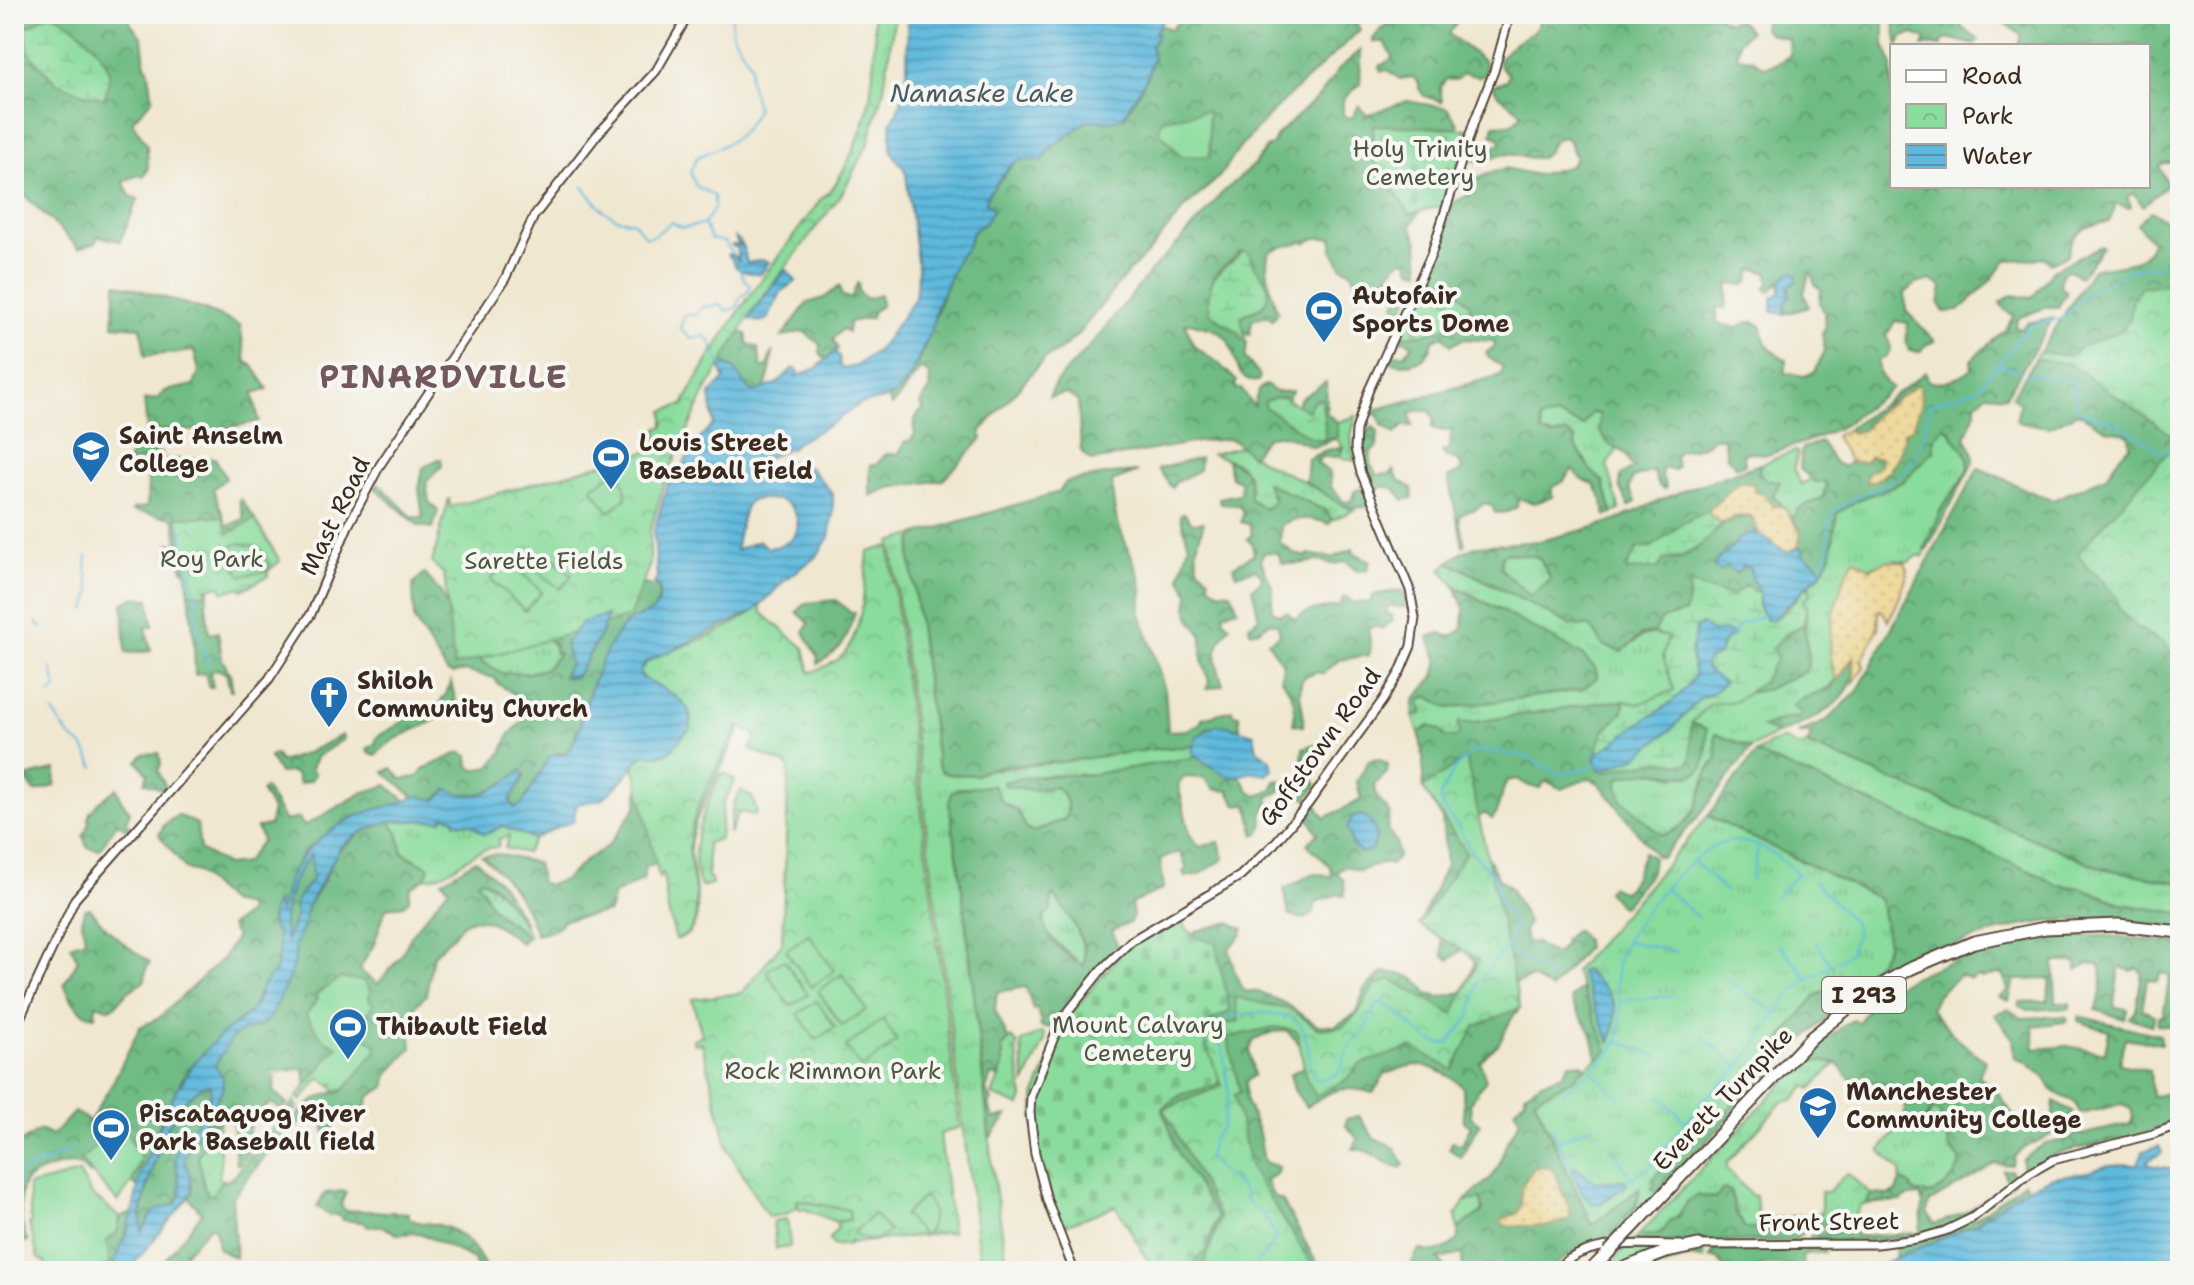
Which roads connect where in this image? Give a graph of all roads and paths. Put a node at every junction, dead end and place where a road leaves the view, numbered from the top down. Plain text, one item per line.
1 (689, 14) edge
2 (1510, 14) edge
3 (2180, 932) edge
4 (2180, 938) edge
5 (14, 1031) edge
6 (2180, 1124) edge
7 (1633, 1230) junction
8 (1699, 1245) junction
9 (1612, 1253) junction
10 (1074, 1271) edge
11 (1554, 1271) edge
12 (1590, 1271) edge
13 (1599, 1271) edge
14 (1617, 1271) edge

1 - 5 main road, Mast Road
2 - 10 main road, Goffstown Road
3 - 7 highway, Everett Turnpike / I 293
4 - 7 highway, Everett Turnpike / I 293
6 - 8 main road, Front Street
7 - 9 highway, Everett Turnpike / I 293, bridge
8 - 11 main road, Front Street
8 - 14 highway
9 - 12 highway, Everett Turnpike / I 293
9 - 13 highway, Everett Turnpike / I 293

